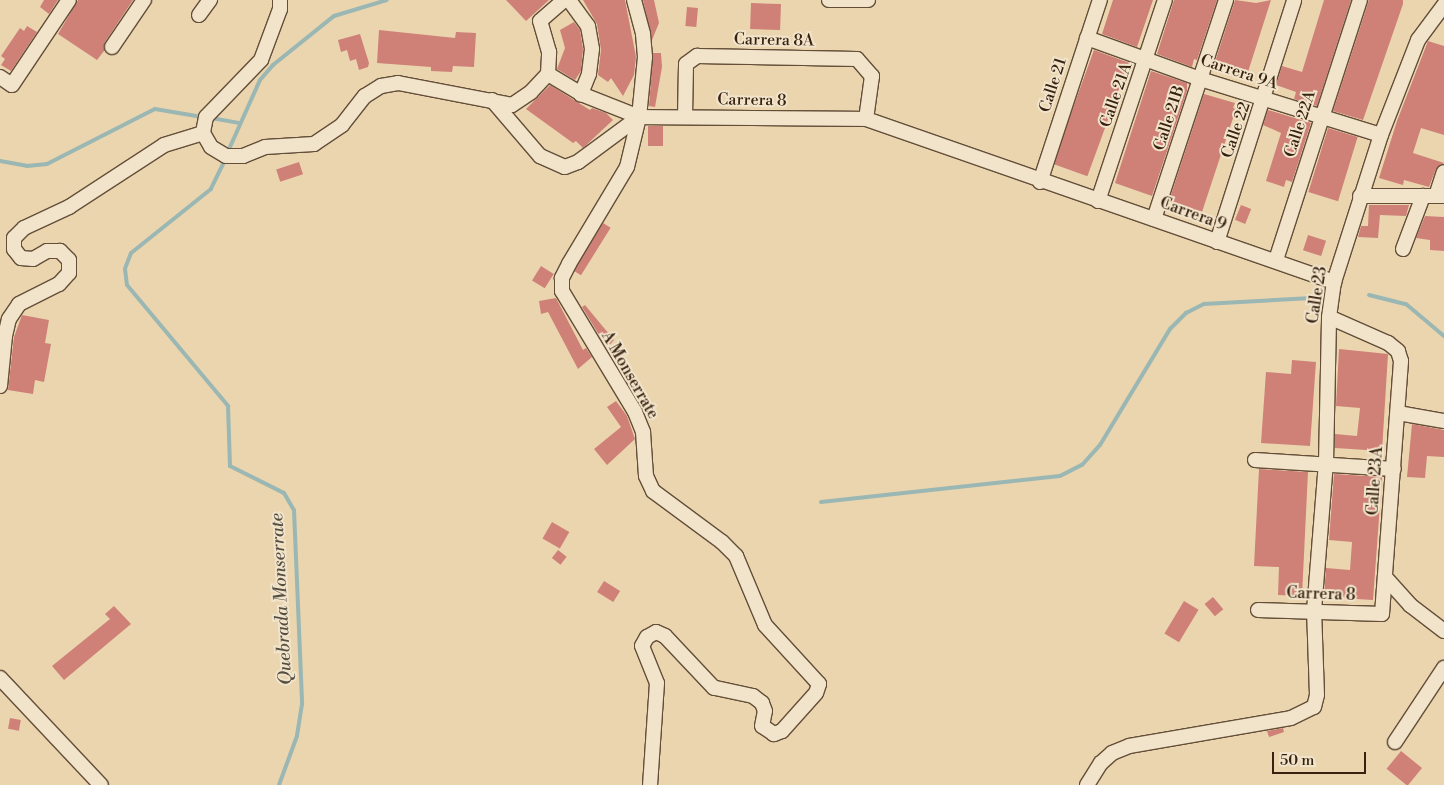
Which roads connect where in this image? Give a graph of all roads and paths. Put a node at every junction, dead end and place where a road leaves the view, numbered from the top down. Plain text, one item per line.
1 (69, 0) edge
2 (210, 0) edge
3 (280, 0) edge
4 (564, 0) edge
5 (569, 0) edge
6 (634, 0) edge
7 (829, 0) edge
8 (868, 0) edge
9 (1100, 0) edge
10 (1165, 0) edge
11 (1226, 0) edge
12 (1294, 0) edge
13 (1360, 0) edge
14 (143, 1) edge
15 (1444, 5) edge
16 (199, 15) dead end
17 (1087, 38) junction
18 (112, 47) dead end
19 (1147, 58) junction
20 (548, 74) junction
21 (0, 77) edge
22 (1200, 79) junction
23 (581, 94) junction
24 (492, 100) junction
25 (1264, 100) junction
26 (1320, 116) junction
27 (639, 117) junction
28 (685, 117) junction
29 (866, 119) junction
30 (203, 134) junction
31 (1381, 135) junction
32 (1444, 172) edge
33 (1040, 182) junction
34 (1360, 196) junction
35 (1434, 196) edge
36 (1098, 201) junction
37 (1154, 219) junction
38 (1216, 242) junction
39 (1402, 249) dead end
40 (1276, 260) junction
41 (1334, 282) junction
42 (1328, 317) junction
43 (0, 386) edge
44 (1398, 413) junction
45 (1444, 421) edge
46 (1255, 460) dead end
47 (1326, 463) junction
48 (1394, 469) junction
49 (1385, 577) junction
50 (1258, 610) dead end
51 (1314, 611) junction
52 (1382, 614) joint
53 (1444, 631) edge
54 (1444, 668) edge
55 (0, 678) edge
56 (1395, 742) dead end
57 (101, 785) edge
58 (650, 785) edge
59 (1086, 785) edge

1 - 21 street
2 - 16 street
3 - 30 street
4 - 20 street
5 - 23 street
6 - 27 street
7 - 8 street
9 - 17 street, Calle 21
10 - 19 street, Calle 21A
11 - 22 street, Calle 21B
12 - 25 street, Calle 22
13 - 26 street, Calle 22A
14 - 18 street
15 - 31 street, Calle 23
17 - 19 street, Carrera 9A
17 - 33 street, Calle 21
19 - 22 street, Carrera 9A
19 - 36 street, Calle 21A
20 - 23 street
20 - 24 street
22 - 25 street, Carrera 9A
22 - 37 street, Calle 21B
23 - 27 street
24 - 27 street
24 - 30 street
25 - 26 street, Carrera 9A
25 - 38 street, Calle 22
26 - 31 street, Carrera 9A
26 - 40 street, Calle 22A
27 - 28 street, Carrera 8
27 - 58 street, A Monserrate
28 - 29 street, Carrera 8
28 - 29 street, Carrera 8A
29 - 33 street, Carrera 8
30 - 43 street
31 - 34 street, Calle 23
32 - 35 street
33 - 36 street, Carrera 9
34 - 35 street
34 - 41 street, Calle 23
35 - 39 street
36 - 37 street, Carrera 9
37 - 38 street, Carrera 9
38 - 40 street, Carrera 9
40 - 41 street, Carrera 9
41 - 42 street, Calle 23
42 - 44 street, Calle 23A
42 - 47 street, Calle 23
44 - 45 street
44 - 48 street, Calle 23A
46 - 47 street
47 - 48 street
47 - 51 street, Calle 23
48 - 49 street, Calle 23A
49 - 52 street, Calle 23A
49 - 53 street
50 - 51 street, Carrera 8
51 - 52 street, Carrera 8
51 - 59 street, Calle 23
54 - 56 street
55 - 57 street

